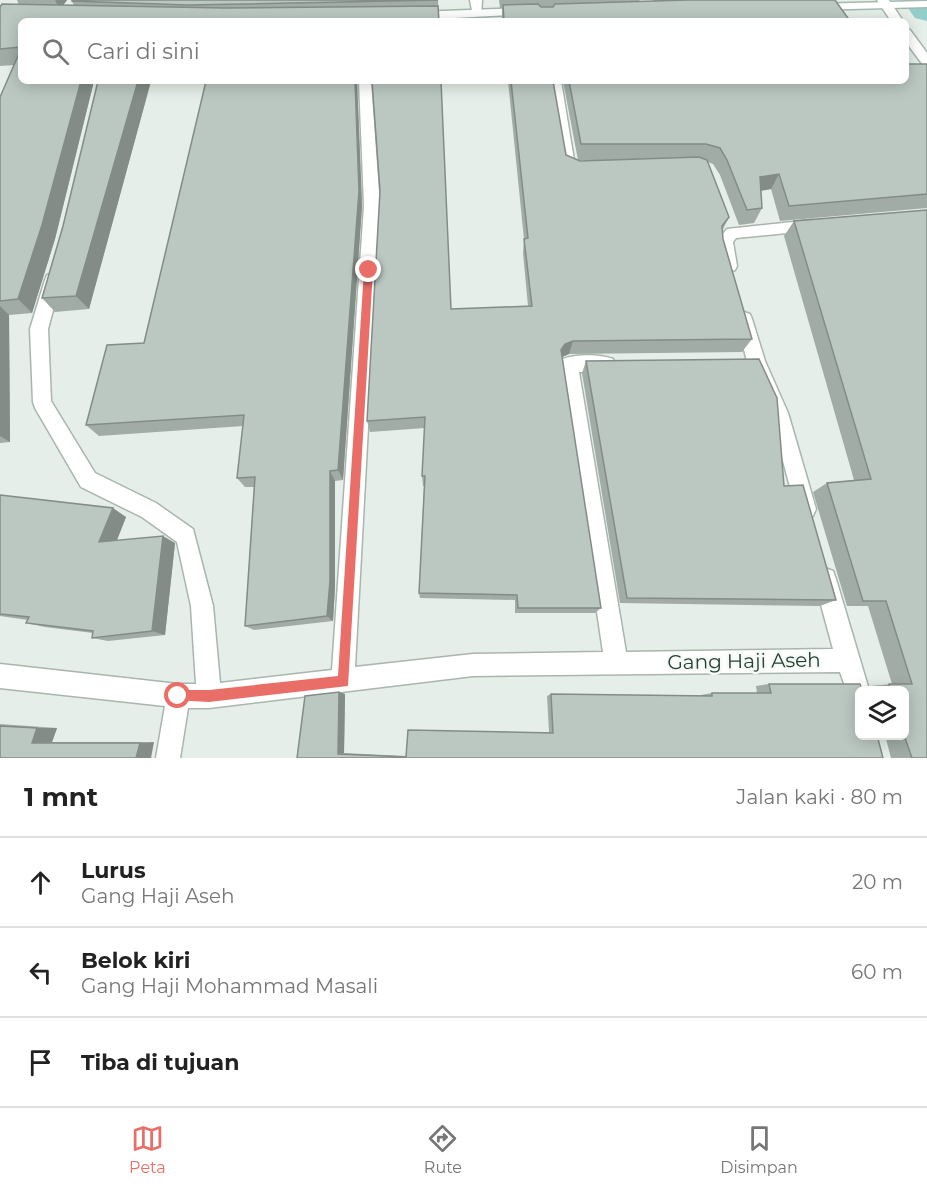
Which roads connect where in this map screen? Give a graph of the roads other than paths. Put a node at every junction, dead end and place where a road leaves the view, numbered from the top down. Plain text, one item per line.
1 (476, 0) edge
2 (888, 3) edge
3 (927, 4) edge
4 (802, 7) edge
5 (543, 12) edge
6 (477, 14) junction
7 (406, 16) edge
8 (896, 18) edge
9 (909, 37) edge
10 (927, 62) edge
11 (365, 84) edge
12 (555, 84) edge
13 (589, 169) edge
14 (835, 224) edge
15 (59, 262) edge
16 (732, 362) edge
17 (756, 362) junction
18 (625, 364) edge
19 (810, 525) edge
20 (820, 559) edge
21 (848, 660) junction
22 (616, 663) junction
23 (0, 676) edge
24 (344, 682) junction
25 (856, 686) edge
26 (178, 696) junction
27 (209, 696) junction
28 (168, 758) edge

1 - 6 street
2 - 3 street
2 - 4 street
2 - 8 street
5 - 6 street
6 - 7 street
9 - 10 street
11 - 24 street
12 - 13 street
14 - 17 street
15 - 27 street
16 - 17 street
17 - 19 street
18 - 22 street
20 - 21 street, Gang Haji Aseh
21 - 22 street, Gang Haji Aseh
21 - 25 street
22 - 24 street, Gang Haji Aseh
23 - 26 street, Gang Haji Aseh
24 - 27 street, Gang Haji Aseh
26 - 27 street, Gang Haji Aseh
26 - 28 street

